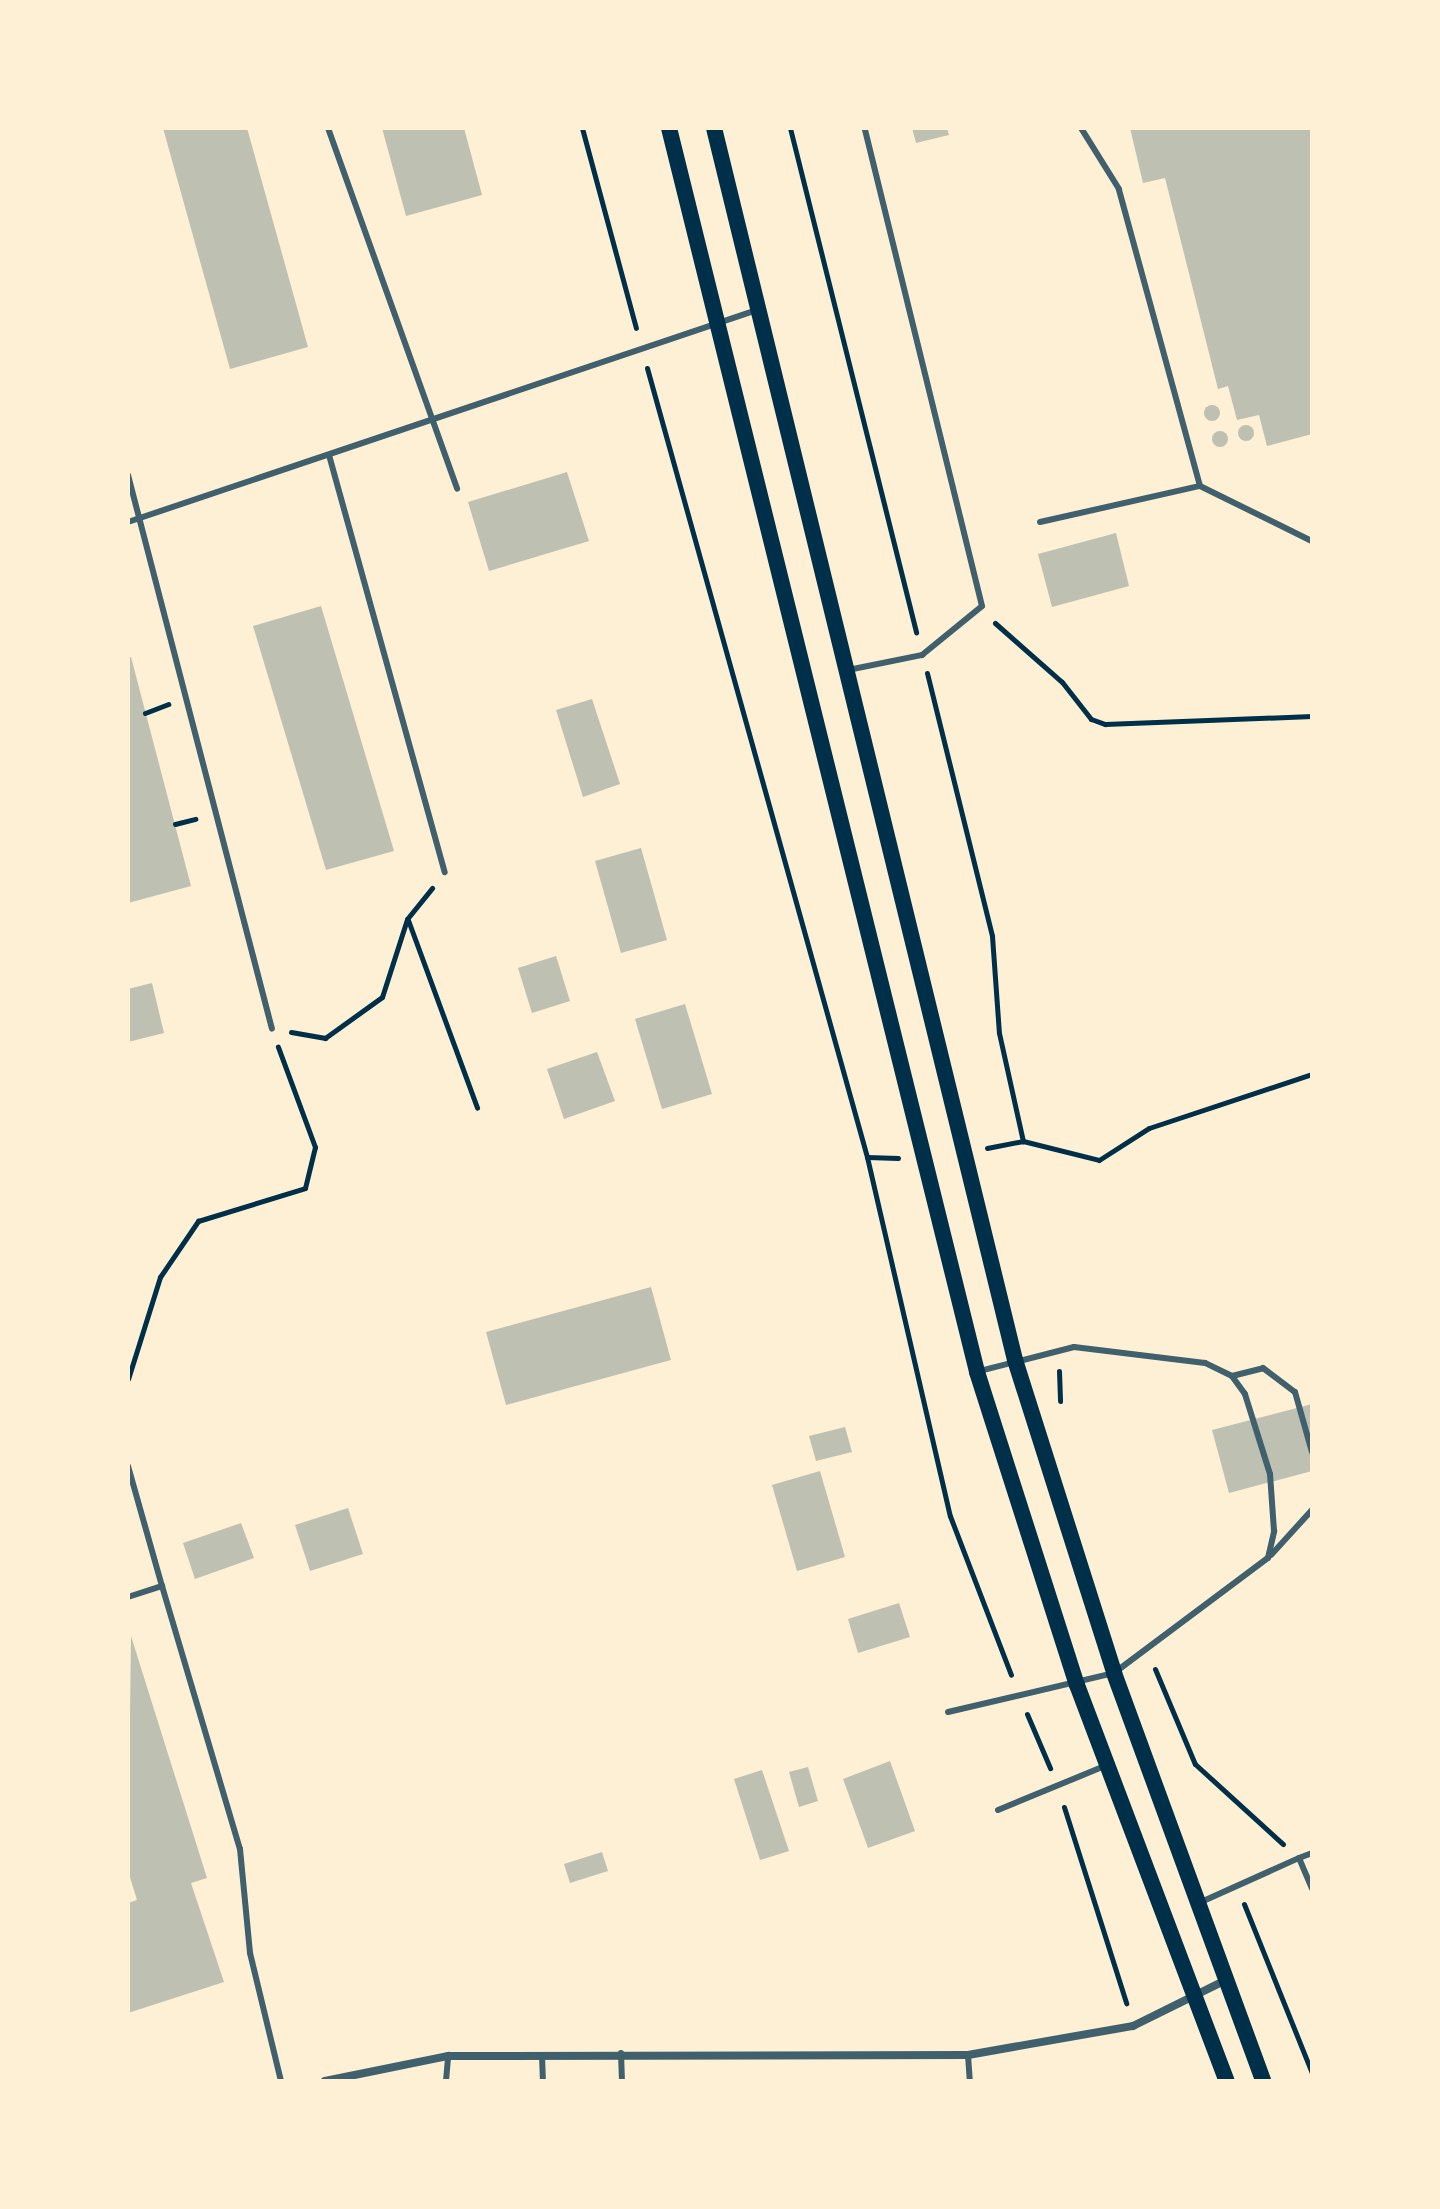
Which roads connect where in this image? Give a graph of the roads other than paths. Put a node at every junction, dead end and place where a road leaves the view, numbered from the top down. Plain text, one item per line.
1 (328, 128) edge
2 (669, 128) edge
3 (714, 128) edge
4 (865, 128) edge
5 (1081, 128) edge
6 (757, 310) junction
7 (717, 324) junction
8 (429, 421) junction
9 (329, 455) junction
10 (128, 475) edge
11 (1200, 486) junction
12 (457, 489) dead end
13 (140, 518) junction
14 (128, 522) edge
15 (1040, 522) dead end
16 (1312, 541) edge
17 (845, 670) junction
18 (445, 872) road end
19 (272, 1029) road end
20 (1015, 1360) junction
21 (977, 1372) junction
22 (1232, 1376) junction
23 (1312, 1452) edge
24 (128, 1466) edge
25 (1312, 1510) edge
26 (1268, 1558) junction
27 (162, 1586) junction
28 (128, 1597) edge
29 (1114, 1673) junction
30 (1077, 1685) junction
31 (948, 1712) dead end
32 (1107, 1765) junction
33 (998, 1810) dead end
34 (1312, 1853) edge
35 (1299, 1858) junction
36 (1312, 1888) edge
37 (1198, 1904) junction
38 (1226, 1980) junction
39 (1193, 1995) junction
40 (621, 2053) junction
41 (542, 2055) junction
42 (968, 2055) junction
43 (448, 2056) junction
44 (281, 2081) edge
45 (325, 2081) edge
46 (446, 2081) edge
47 (543, 2081) edge
48 (622, 2081) edge
49 (970, 2081) edge
50 (1227, 2081) edge
51 (1263, 2081) edge

1 - 8 lane
2 - 7 main road
3 - 6 main road
4 - 17 lane
5 - 11 lane
6 - 7 lane
6 - 17 main road
7 - 8 lane
7 - 21 main road
8 - 9 lane
8 - 12 lane
9 - 13 lane
9 - 18 lane
10 - 13 lane
11 - 15 lane
11 - 16 lane
13 - 14 lane
13 - 19 lane
17 - 20 main road
20 - 21 lane
20 - 22 lane
20 - 29 main road
21 - 30 main road
22 - 23 lane
22 - 26 lane
24 - 27 lane
25 - 26 lane
26 - 29 lane
27 - 28 lane
27 - 44 lane
29 - 30 lane
29 - 37 main road
30 - 31 lane
30 - 32 main road
32 - 33 lane
32 - 39 main road
34 - 35 lane
35 - 36 lane
35 - 37 lane
37 - 38 main road
38 - 39 street
38 - 51 main road
39 - 42 street
39 - 50 main road
40 - 41 street
40 - 42 street
40 - 48 lane
41 - 43 street
41 - 47 lane
42 - 49 lane
43 - 45 street
43 - 46 lane

